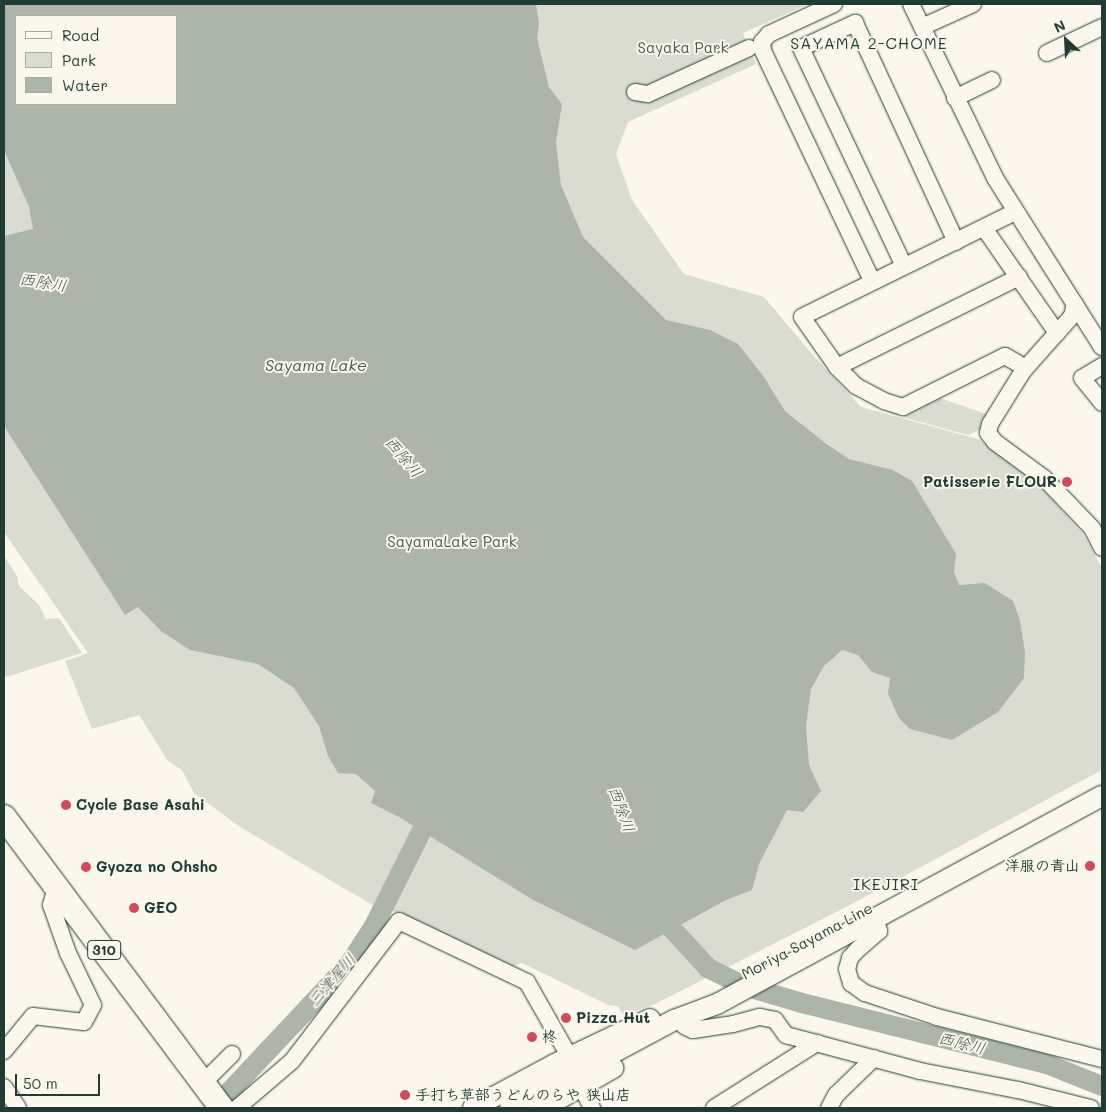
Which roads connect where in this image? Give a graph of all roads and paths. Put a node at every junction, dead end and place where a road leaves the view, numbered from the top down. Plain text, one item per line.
1 (834, 4) edge
2 (911, 4) edge
3 (973, 4) edge
4 (922, 27) junction
5 (1102, 27) edge
6 (749, 48) dead end
7 (1047, 53) dead end
8 (992, 80) dead end
9 (635, 92) dead end
10 (955, 98) junction
11 (1015, 212) junction
12 (984, 228) junction
13 (956, 242) junction
14 (904, 266) junction
15 (1018, 277) junction
16 (872, 281) junction
17 (1075, 304) junction
18 (1057, 333) junction
19 (1102, 346) edge
20 (1102, 366) edge
21 (837, 367) junction
22 (1026, 368) junction
23 (1102, 403) edge
24 (1102, 548) edge
25 (1102, 782) edge
26 (1102, 796) edge
27 (4, 817) edge
28 (56, 887) junction
29 (875, 918) junction
30 (802, 950) junction
31 (710, 1000) junction
32 (679, 1023) junction
33 (817, 1043) junction
34 (4, 1051) edge
35 (232, 1054) dead end
36 (569, 1056) junction
37 (874, 1058) junction
38 (1102, 1059) edge
39 (203, 1083) junction
40 (581, 1086) junction
41 (4, 1087) edge
42 (18, 1108) edge
43 (222, 1108) edge
44 (237, 1108) edge
45 (473, 1108) edge
46 (510, 1108) edge
47 (543, 1108) edge
48 (592, 1108) edge
49 (714, 1108) edge
50 (829, 1108) edge
51 (1091, 1108) edge

1 - 16 street
2 - 4 street
3 - 4 street
4 - 10 street
5 - 7 street
6 - 9 street
8 - 10 street
10 - 11 street
11 - 12 street
11 - 17 street
12 - 13 street
12 - 15 street
13 - 14 street
13 - 14 street
14 - 16 street
15 - 18 street
15 - 21 street
16 - 21 street
17 - 18 street
17 - 19 street
18 - 22 street
20 - 23 street
21 - 22 street
22 - 24 street
25 - 30 main road, Moriya Sayama Line
26 - 29 main road, Moriya Sayama Line
27 - 28 highway, 310
28 - 34 street
28 - 39 highway, 310
29 - 30 main road, Moriya Sayama Line
29 - 38 street
30 - 31 main road, Moriya Sayama Line
31 - 32 main road, Moriya Sayama Line
31 - 36 main road
32 - 33 street
32 - 40 main road
32 - 46 main road, Moriya Sayama Line
33 - 37 street
33 - 49 street
35 - 39 street
36 - 44 street
36 - 45 main road
37 - 50 street
37 - 51 street
39 - 43 highway, 310
40 - 47 main road
40 - 48 street
41 - 42 street

